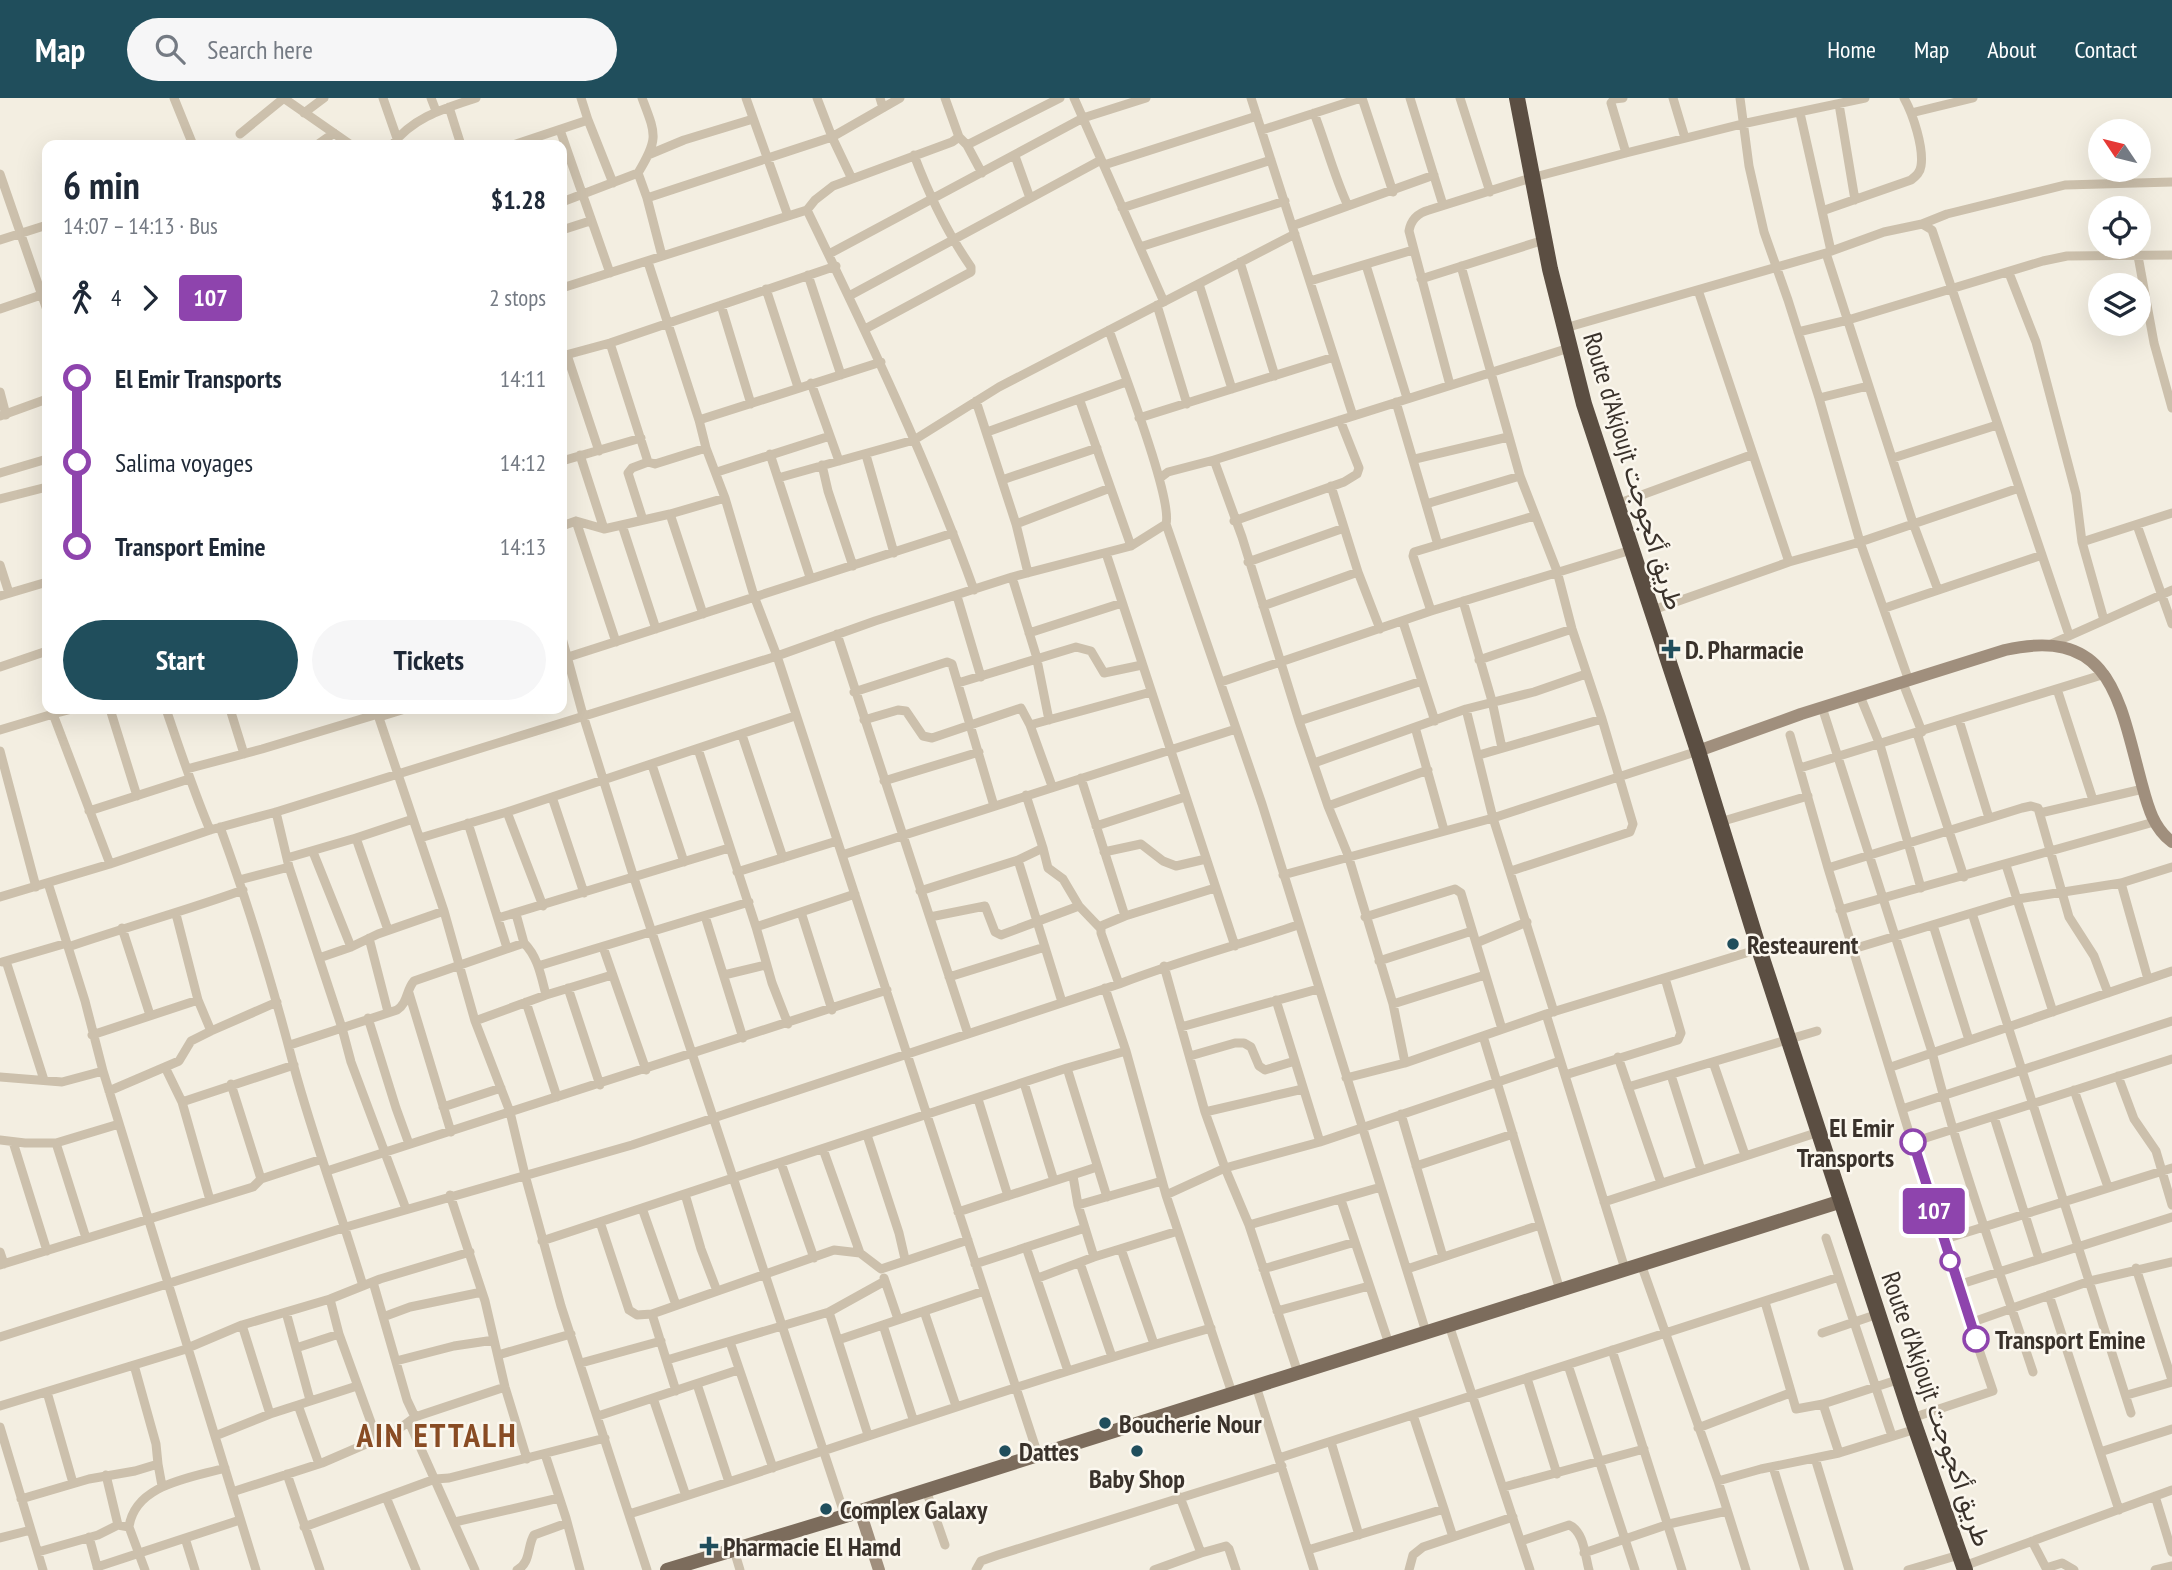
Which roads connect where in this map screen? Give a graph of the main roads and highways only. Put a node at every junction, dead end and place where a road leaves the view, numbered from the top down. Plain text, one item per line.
1 (1517, 98) edge
2 (1842, 1201) junction
3 (1963, 1564) edge
4 (671, 1569) edge

1 - 2 highway, Route d'Akjoujt طريق أكجوجت
2 - 3 highway, Route d'Akjoujt طريق أكجوجت
2 - 4 main road

